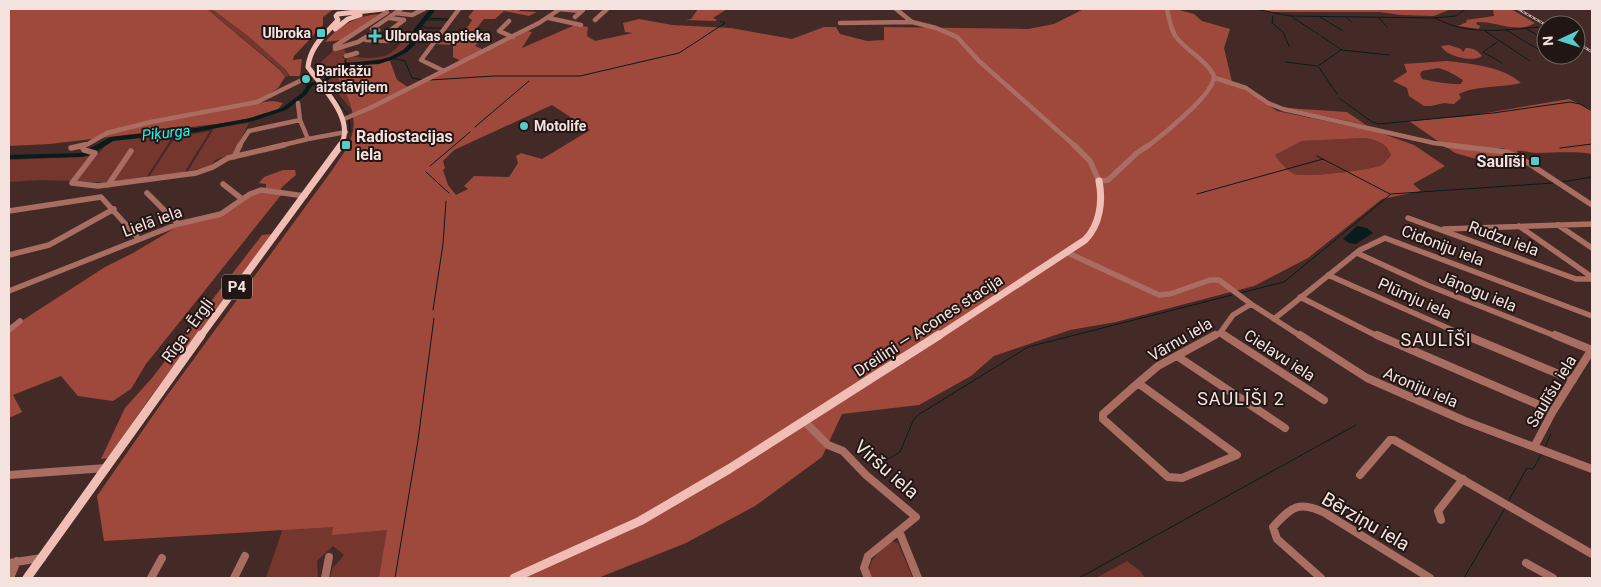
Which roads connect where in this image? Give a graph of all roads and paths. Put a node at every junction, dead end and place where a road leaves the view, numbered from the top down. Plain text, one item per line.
1 (401, 9) edge
2 (424, 9) edge
3 (459, 9) edge
4 (560, 9) edge
5 (607, 9) edge
6 (896, 9) edge
7 (1167, 9) edge
8 (384, 10) edge
9 (583, 10) edge
10 (346, 12) edge
11 (396, 13) junction
12 (575, 17) dead end
13 (389, 18) junction
14 (549, 18) junction
15 (509, 20) dead end
16 (595, 20) dead end
17 (912, 22) junction
18 (840, 24) dead end
19 (581, 25) dead end
20 (363, 28) junction
21 (373, 29) junction
22 (392, 29) dead end
23 (351, 36) junction
24 (514, 37) junction
25 (363, 39) junction
26 (323, 41) junction
27 (389, 41) dead end
28 (315, 46) junction
29 (344, 47) junction
30 (357, 53) dead end
31 (444, 71) junction
32 (313, 73) junction
33 (1215, 78) junction
34 (298, 103) dead end
35 (344, 119) junction
36 (300, 120) junction
37 (346, 132) junction
38 (308, 139) junction
39 (82, 146) junction
40 (71, 148) dead end
41 (131, 151) dead end
42 (234, 157) junction
43 (1099, 181) junction
44 (223, 184) dead end
45 (108, 185) junction
46 (148, 193) dead end
47 (305, 196) junction
48 (242, 199) junction
49 (1592, 205) edge
50 (114, 209) junction
51 (9, 211) edge
52 (1408, 218) dead end
53 (178, 224) junction
54 (1592, 224) edge
55 (1558, 225) junction
56 (1519, 226) junction
57 (1440, 230) junction
58 (139, 239) junction
59 (1592, 248) edge
60 (1068, 253) junction
61 (1357, 253) junction
62 (9, 255) edge
63 (1328, 275) junction
64 (1592, 278) edge
65 (9, 291) edge
66 (1300, 297) junction
67 (1251, 304) junction
68 (1592, 316) edge
69 (1274, 319) junction
70 (20, 321) dead end
71 (9, 330) edge
72 (1220, 333) junction
73 (1592, 350) edge
74 (1177, 356) junction
75 (1573, 380) junction
76 (1138, 384) junction
77 (1324, 400) dead end
78 (1553, 411) junction
79 (805, 422) junction
80 (1285, 428) dead end
81 (1534, 447) junction
82 (106, 468) junction
83 (1592, 469) edge
84 (9, 475) edge
85 (1360, 475) dead end
86 (1463, 479) junction
87 (1441, 520) dead end
88 (899, 531) junction
89 (1592, 554) edge
90 (245, 556) dead end
91 (330, 557) dead end
92 (42, 558) junction
93 (162, 558) dead end
94 (13, 562) edge
95 (1526, 563) dead end
96 (10, 578) edge
97 (27, 578) edge
98 (151, 578) edge
99 (234, 578) edge
100 (325, 578) edge
101 (514, 578) edge
102 (868, 578) edge
103 (918, 578) edge
104 (1321, 578) edge
105 (1430, 578) edge
106 (1553, 578) edge

1 - 11 street
2 - 11 street
3 - 31 street
4 - 9 street
4 - 14 street
5 - 16 street
6 - 17 street
7 - 33 street
8 - 10 main road
8 - 11 street
8 - 20 street
8 - 26 main road
9 - 12 street
10 - 26 main road
10 - 28 main road
10 - 28 main road
11 - 13 street
13 - 21 street
13 - 22 street
14 - 19 street
14 - 24 street
15 - 24 street
17 - 18 street
17 - 43 street
20 - 21 street
20 - 23 street
21 - 25 street
23 - 25 street
23 - 29 street
24 - 31 street
25 - 27 street
25 - 29 street
26 - 32 main road
28 - 32 main road
29 - 30 street
31 - 35 street
32 - 35 main road
32 - 39 street
33 - 43 street
33 - 49 street
34 - 36 street
35 - 37 main road
36 - 38 street
36 - 42 street
37 - 38 street
37 - 47 main road, Rīga - Ērgļi / P4
38 - 42 street
39 - 40 street
39 - 45 street
41 - 45 street
42 - 45 street
43 - 60 main road, Dreiliņi — Acones stacija
44 - 48 street
46 - 53 street
47 - 48 street, Lielā iela
47 - 82 main road, Rīga - Ērgļi / P4
48 - 53 street, Lielā iela
50 - 51 street
50 - 58 street
50 - 62 street
52 - 57 street, Rudzu iela
53 - 58 street, Lielā iela
54 - 55 street
55 - 56 street
55 - 59 street, Rudzu iela
56 - 57 street
56 - 64 street
57 - 64 street, Rudzu iela
58 - 65 street, Lielā iela
60 - 67 street, Aroniju iela
60 - 79 main road, Dreiliņi — Acones stacija
61 - 63 street, Cidoniju iela
61 - 68 street, Cidoniju iela
61 - 73 street, Jāņogu iela
63 - 66 street, Cidoniju iela
63 - 75 street, Plūmju iela
66 - 69 street, Cidoniju iela
66 - 78 street
67 - 69 street, Aroniju iela
67 - 72 street, Vārnu iela
69 - 81 street, Aroniju iela
70 - 71 street
72 - 74 street, Vārnu iela
72 - 77 street, Cielavu iela
73 - 75 street, Saulīšu iela
74 - 76 street, Vārnu iela
74 - 80 street
75 - 78 street, Saulīšu iela
76 - 76 street, Vārnu iela
78 - 81 street, Saulīšu iela
79 - 88 street, Viršu iela
79 - 101 main road, Dreiliņi — Acones stacija
81 - 83 street, Aroniju iela
82 - 84 street
82 - 92 main road, Rīga - Ērgļi / P4
85 - 86 street
86 - 87 street
86 - 89 street
88 - 102 street, Viršu iela
88 - 103 street
90 - 99 street
91 - 100 street
92 - 94 street
92 - 97 main road, Rīga - Ērgļi / P4
93 - 98 street
94 - 96 street
95 - 106 street
104 - 105 street, Bērziņu iela

